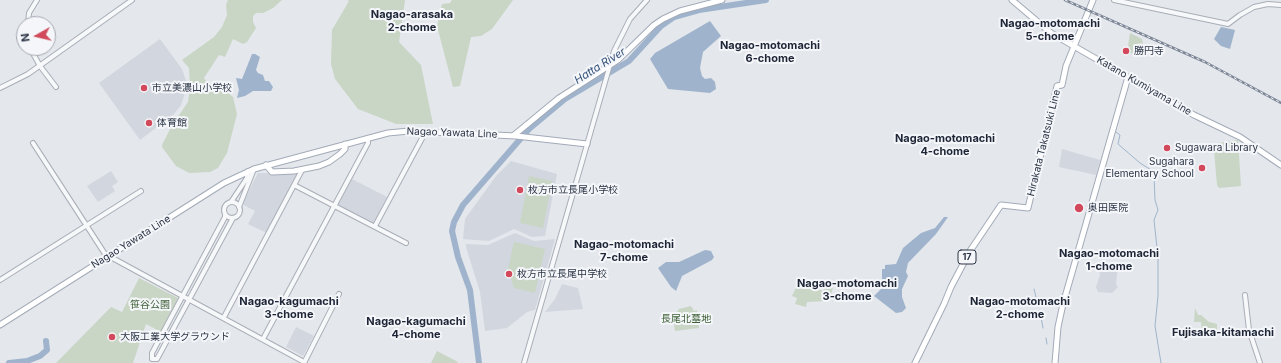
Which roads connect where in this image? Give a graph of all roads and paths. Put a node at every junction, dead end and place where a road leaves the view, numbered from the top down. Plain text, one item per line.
1 (37, 0) edge
2 (132, 0) edge
3 (647, 0) edge
4 (722, 0) edge
5 (1012, 0) edge
6 (1093, 0) edge
7 (1114, 0) edge
8 (1281, 5) edge
9 (29, 16) edge
10 (1074, 47) junction
11 (34, 56) edge
12 (40, 66) junction
13 (608, 69) junction
14 (1128, 77) junction
15 (56, 87) dead end
16 (0, 88) edge
17 (426, 131) junction
18 (514, 136) junction
19 (368, 138) junction
20 (33, 142) dead end
21 (345, 144) junction
22 (587, 144) junction
23 (1281, 165) edge
24 (266, 166) junction
25 (254, 169) junction
26 (302, 170) junction
27 (248, 171) junction
28 (294, 185) junction
29 (142, 191) dead end
30 (231, 202) junction
31 (335, 205) junction
32 (239, 207) junction
33 (225, 214) junction
34 (233, 218) junction
35 (87, 225) junction
36 (375, 226) junction
37 (406, 243) dead end
38 (206, 252) junction
39 (212, 255) junction
40 (108, 256) junction
41 (195, 274) junction
42 (201, 277) junction
43 (0, 280) edge
44 (339, 294) dead end
45 (1244, 295) dead end
46 (183, 296) junction
47 (189, 299) junction
48 (171, 317) junction
49 (224, 317) junction
50 (178, 320) junction
51 (0, 325) edge
52 (160, 338) junction
53 (263, 339) junction
54 (166, 342) junction
55 (304, 362) edge
56 (524, 363) edge
57 (915, 363) edge
58 (1055, 363) edge
59 (1260, 363) edge

1 - 9 street
2 - 12 street
3 - 13 street
4 - 13 main road
5 - 10 main road, Katano Kumiyama Line
6 - 10 main road, Hirakata Takatsuki Line / 17
7 - 8 street
10 - 14 main road, Katano Kumiyama Line
10 - 57 main road, Hirakata Takatsuki Line / 17
11 - 12 street
12 - 15 street
12 - 16 street
13 - 18 main road
13 - 22 street
14 - 23 main road, Katano Kumiyama Line
14 - 58 main road
17 - 18 main road, Nagao Yawata Line
17 - 19 main road, Nagao Yawata Line
17 - 36 street
18 - 22 main road, Nagao Yawata Line
19 - 21 main road, Nagao Yawata Line
19 - 31 street
20 - 35 street
21 - 24 main road, Nagao Yawata Line
21 - 26 main road
22 - 56 street
24 - 25 main road, Nagao Yawata Line
24 - 26 main road
25 - 27 main road, Nagao Yawata Line
25 - 32 street
26 - 28 street
27 - 30 street
27 - 40 main road, Nagao Yawata Line
28 - 31 street
28 - 49 street
29 - 35 street
30 - 32 street
30 - 33 street
31 - 36 street
31 - 53 street
32 - 34 street
33 - 34 street
33 - 38 street
34 - 39 street
35 - 40 street
35 - 43 street
36 - 37 street
38 - 39 street
38 - 41 street
39 - 42 street
40 - 46 street
40 - 51 main road, Nagao Yawata Line
41 - 42 street
41 - 46 street
42 - 47 street
44 - 55 street
45 - 59 street
46 - 47 street
46 - 48 street
47 - 49 street
47 - 50 street
48 - 50 street
48 - 52 street
49 - 53 street
50 - 54 street
52 - 54 street
52 - 54 street
53 - 55 street

